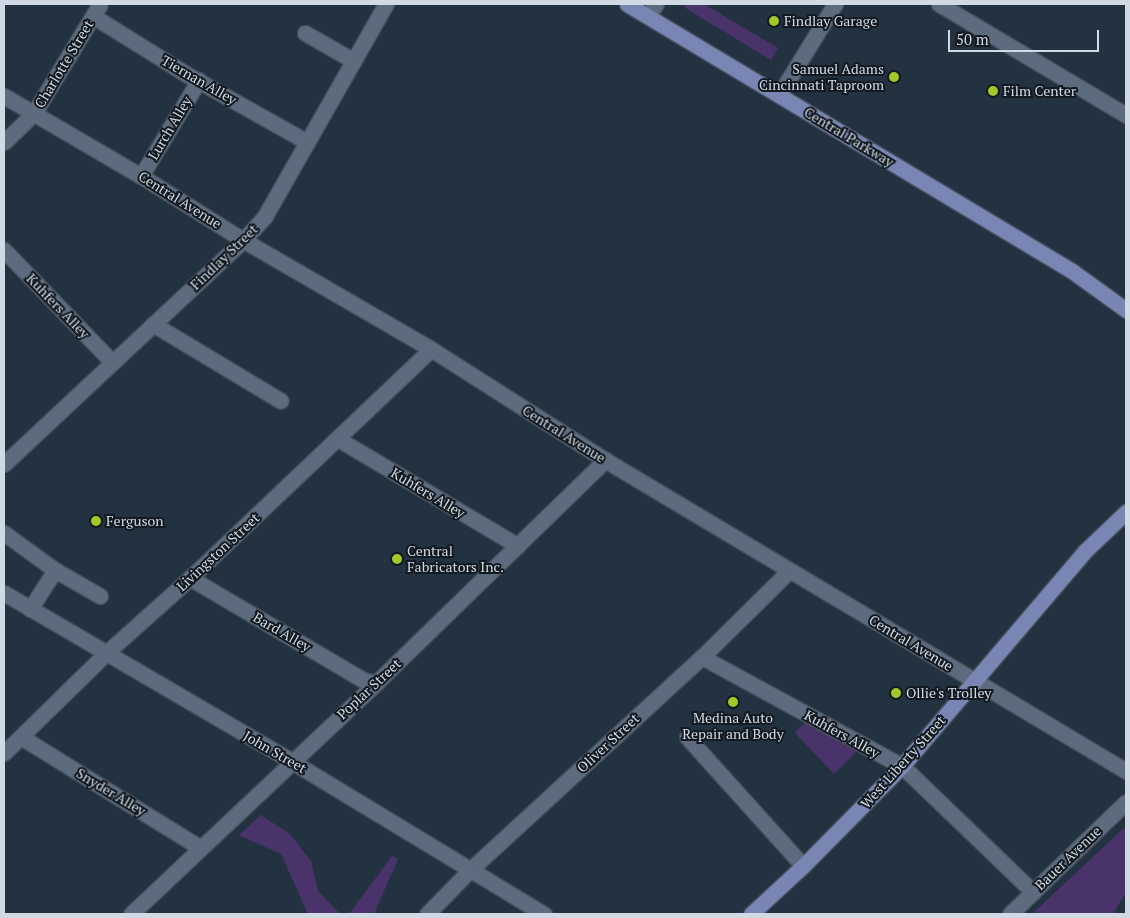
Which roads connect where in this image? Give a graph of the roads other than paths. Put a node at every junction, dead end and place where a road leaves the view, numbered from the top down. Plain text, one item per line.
1 (386, 4) edge
2 (627, 4) edge
3 (835, 4) edge
4 (939, 4) edge
5 (96, 10) edge
6 (652, 10) edge
7 (305, 33) dead end
8 (354, 61) junction
9 (198, 80) junction
10 (779, 95) junction
11 (4, 96) edge
12 (34, 114) junction
13 (1126, 115) edge
14 (4, 142) edge
15 (307, 142) junction
16 (141, 176) junction
17 (243, 240) junction
18 (4, 250) edge
19 (1072, 271) junction
20 (1126, 296) edge
21 (1126, 310) edge
22 (153, 324) junction
23 (431, 349) junction
24 (112, 362) junction
25 (281, 401) dead end
26 (338, 439) junction
27 (605, 460) junction
28 (4, 464) edge
29 (1126, 512) edge
30 (4, 533) edge
31 (518, 546) junction
32 (55, 570) junction
33 (789, 571) junction
34 (190, 578) junction
35 (4, 593) edge
36 (100, 596) dead end
37 (30, 609) junction
38 (105, 654) junction
39 (702, 657) junction
40 (975, 682) junction
41 (376, 683) junction
42 (687, 737) dead end
43 (21, 738) junction
44 (4, 753) edge
45 (291, 762) junction
46 (902, 766) junction
47 (1126, 771) edge
48 (1126, 802) edge
49 (201, 848) junction
50 (803, 866) junction
51 (470, 870) junction
52 (1033, 892) junction
53 (131, 914) edge
54 (426, 914) edge
55 (544, 914) edge
56 (751, 914) edge
57 (1010, 914) edge

1 - 8 street, Findlay Street
2 - 6 main road, Central Parkway
3 - 10 street
4 - 13 street
5 - 9 street, Tiernan Alley
5 - 12 street, Charlotte Street
6 - 10 main road, Central Parkway
7 - 8 street
8 - 15 street, Findlay Street
9 - 15 street, Tiernan Alley
9 - 16 street, Lurch Alley
10 - 19 main road, Central Parkway
11 - 12 street, Central Avenue
12 - 14 street, Charlotte Street
12 - 16 street, Central Avenue
15 - 17 street, Findlay Street
16 - 17 street, Central Avenue
17 - 22 street, Findlay Street
17 - 23 street, Central Avenue
18 - 24 street, Kuhfers Alley
19 - 20 main road, Central Parkway
19 - 21 main road, Central Parkway
22 - 24 street, Findlay Street
22 - 25 street
23 - 26 street, Livingston Street
23 - 27 street, Central Avenue
24 - 28 street, Findlay Street
26 - 31 street, Kuhfers Alley
26 - 34 street, Livingston Street
27 - 31 street, Poplar Street
27 - 33 street, Central Avenue
29 - 40 main road, West Liberty Street
30 - 32 street
31 - 41 street, Poplar Street
32 - 36 street
32 - 37 street
33 - 39 street, Oliver Street
33 - 40 street, Central Avenue
34 - 38 street, Livingston Street
34 - 41 street, Bard Alley
35 - 37 street, John Street
37 - 38 street, John Street
38 - 43 street, Livingston Street
38 - 45 street, John Street
39 - 46 street, Kuhfers Alley
39 - 51 street, Oliver Street
40 - 46 main road, West Liberty Street
40 - 47 street, Central Avenue
41 - 45 street, Poplar Street
42 - 50 street
43 - 44 street, Livingston Street
43 - 49 street, Snyder Alley
45 - 49 street, Poplar Street
45 - 51 street, John Street
46 - 50 main road, West Liberty Street
46 - 52 street, Kuhfers Alley
48 - 52 street, Bauer Avenue
49 - 53 street, Poplar Street
50 - 56 main road, West Liberty Street
51 - 54 street, Oliver Street
51 - 55 street, John Street
52 - 57 street, Bauer Avenue

